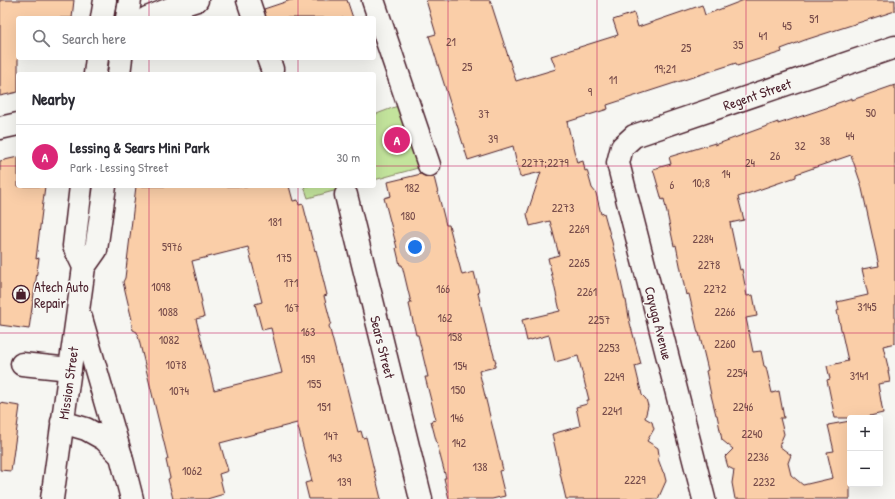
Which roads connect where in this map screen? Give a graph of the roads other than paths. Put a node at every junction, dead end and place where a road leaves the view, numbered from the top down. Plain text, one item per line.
1 (105, 0) edge
2 (130, 0) edge
3 (197, 0) edge
4 (248, 0) edge
5 (373, 0) edge
6 (102, 16) edge
7 (127, 16) edge
8 (152, 16) edge
9 (253, 16) edge
10 (895, 47) edge
11 (97, 60) edge
12 (121, 60) edge
13 (95, 72) edge
14 (119, 72) edge
15 (16, 124) edge
16 (0, 128) edge
17 (622, 147) joint
18 (429, 165) dead end
19 (81, 188) edge
20 (105, 188) edge
21 (346, 195) dead end
22 (84, 267) junction
23 (78, 310) junction
24 (22, 364) dead end
25 (70, 369) junction
26 (62, 422) junction
27 (121, 456) junction
28 (52, 499) edge
29 (132, 499) edge
30 (421, 499) edge
31 (704, 499) edge

1 - 6 street
2 - 7 street
3 - 8 street
4 - 9 street
5 - 18 street
10 - 17 street, Regent Street
11 - 13 street
12 - 14 street
15 - 16 street
17 - 31 street, Cayuga Avenue
19 - 22 street
20 - 22 street, Mission Street
21 - 30 street, Sears Street
22 - 23 street, Mission Street
23 - 25 street, Mission Street
23 - 27 street
24 - 25 street
25 - 26 street, Mission Street
26 - 27 street
26 - 28 street, Mission Street
27 - 29 street

